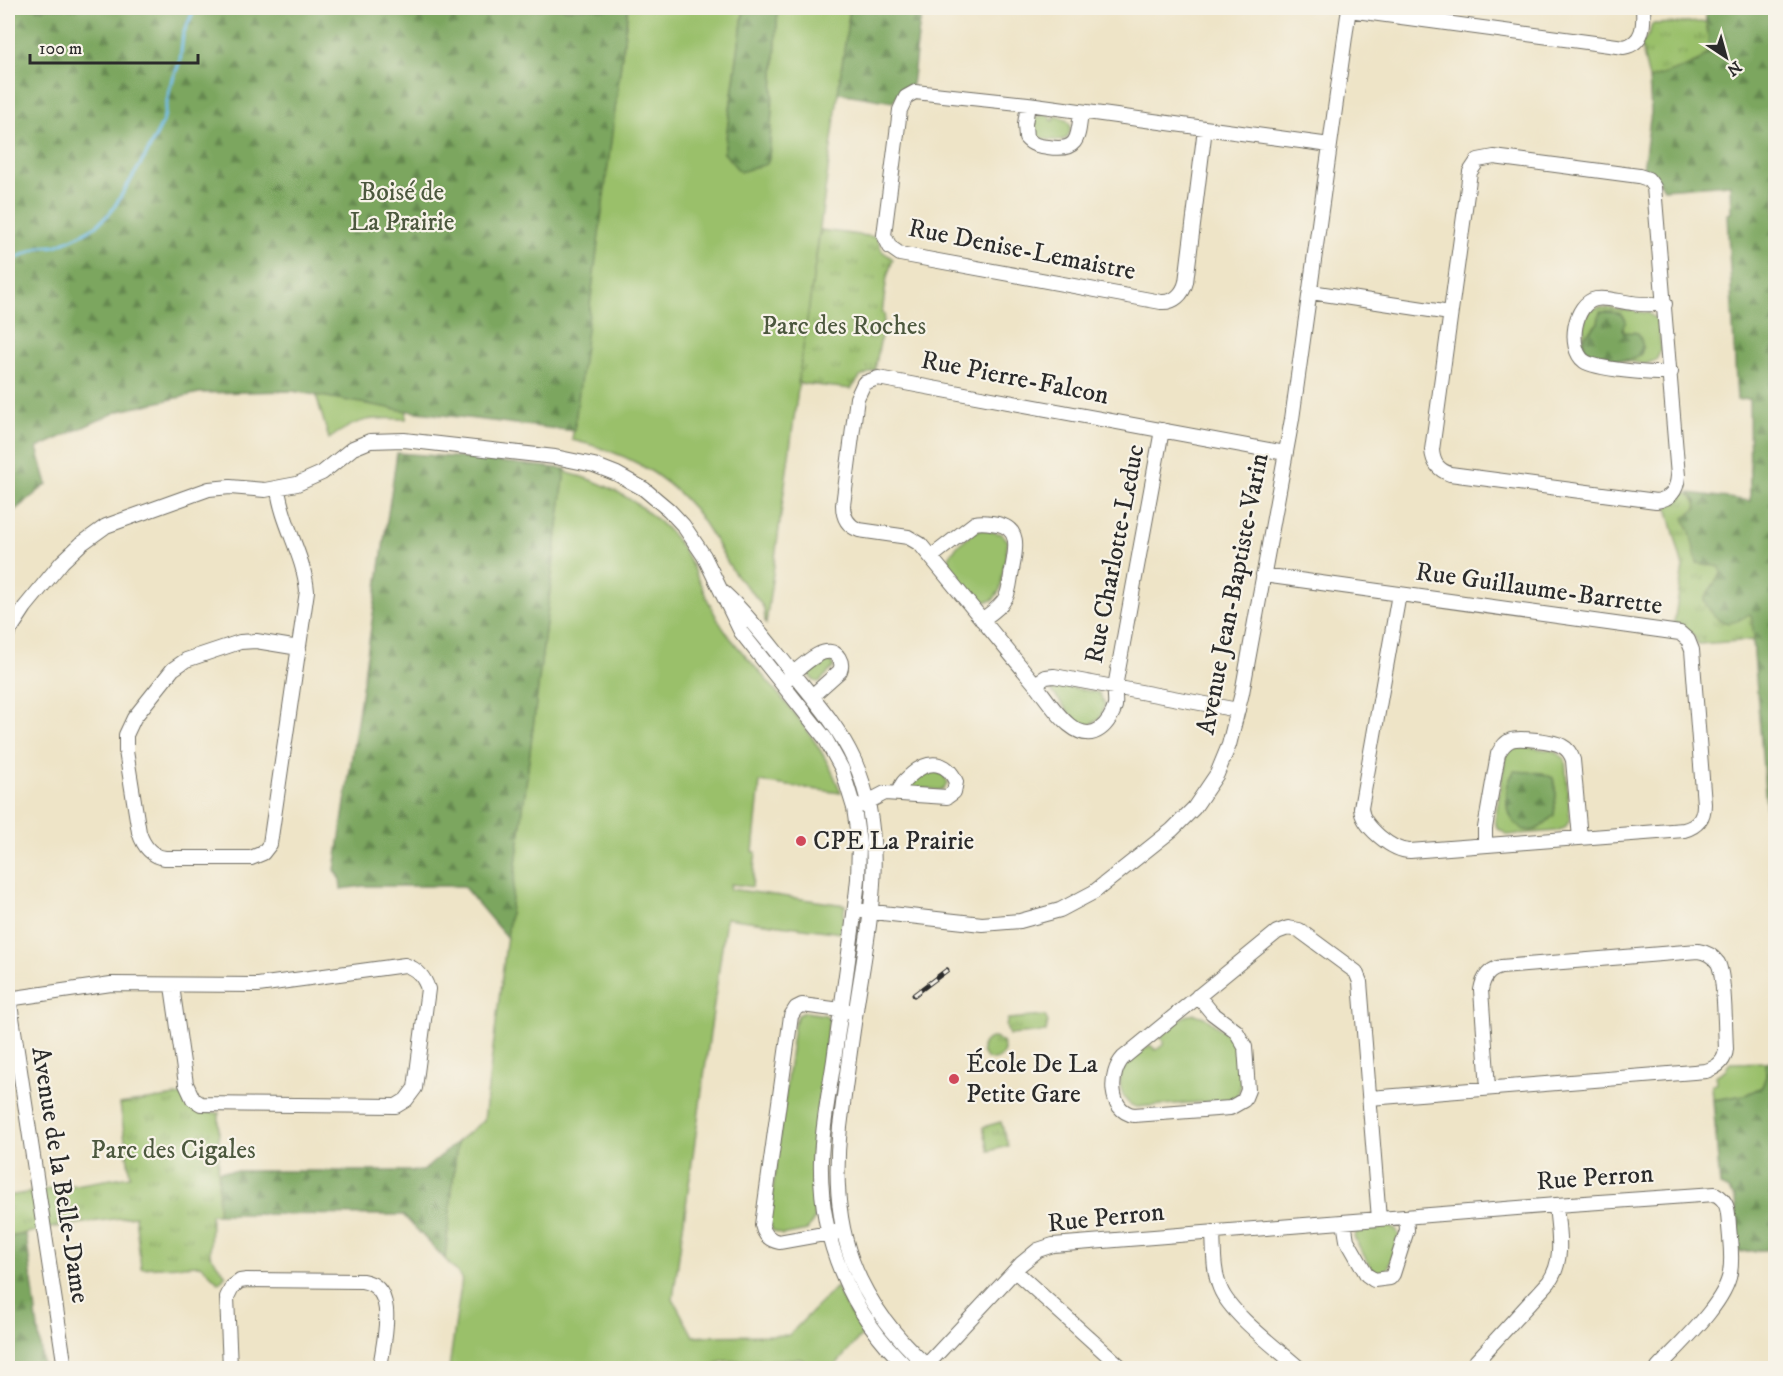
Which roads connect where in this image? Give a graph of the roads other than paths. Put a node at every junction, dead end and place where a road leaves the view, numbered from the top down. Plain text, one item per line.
1 (1643, 8) edge
2 (1349, 9) edge
3 (1028, 104) junction
4 (1081, 112) junction
5 (1205, 128) junction
6 (1330, 145) junction
7 (1311, 292) junction
8 (1665, 304) junction
9 (1450, 313) junction
10 (1671, 372) junction
11 (1162, 430) junction
12 (1285, 453) junction
13 (278, 489) junction
14 (931, 557) junction
15 (1263, 575) junction
16 (722, 591) junction
17 (1399, 594) junction
18 (25, 607) junction
19 (982, 620) junction
20 (8, 621) edge
21 (8, 633) edge
22 (299, 648) junction
23 (793, 674) junction
24 (781, 683) junction
25 (1035, 684) junction
26 (1115, 687) junction
27 (812, 696) junction
28 (1238, 710) junction
29 (899, 794) dead end
30 (861, 806) junction
31 (1580, 838) junction
32 (1485, 845) junction
33 (855, 910) junction
34 (870, 912) junction
35 (172, 986) junction
36 (8, 996) edge
37 (1198, 996) junction
38 (841, 1009) junction
39 (855, 1012) junction
40 (1488, 1088) junction
41 (1370, 1098) junction
42 (1556, 1205) junction
43 (1406, 1217) junction
44 (1379, 1219) junction
45 (1344, 1222) junction
46 (843, 1230) junction
47 (1213, 1232) junction
48 (828, 1233) junction
49 (1014, 1271) junction
50 (1667, 1365) edge
51 (65, 1368) edge
52 (230, 1368) edge
53 (380, 1368) edge
54 (908, 1368) edge
55 (926, 1368) edge
56 (1122, 1368) edge
57 (1299, 1368) edge
58 (1470, 1368) edge

1 - 2 street
2 - 6 street, Avenue Jean-Baptiste-Varin
3 - 4 street, Rue Denise-Lemaistre
3 - 4 street
3 - 5 street, Rue Denise-Lemaistre
4 - 5 street, Rue Denise-Lemaistre
5 - 6 street, Rue Denise-Lemaistre
6 - 7 street, Avenue Jean-Baptiste-Varin
7 - 9 street
7 - 12 street, Avenue Jean-Baptiste-Varin
8 - 9 street
8 - 10 street
8 - 10 street
9 - 10 street
11 - 12 street, Rue Pierre-Falcon
11 - 14 street, Rue Pierre-Falcon
11 - 26 street, Rue Charlotte-Leduc
12 - 15 street, Avenue Jean-Baptiste-Varin
13 - 16 street
13 - 18 street
13 - 22 street
14 - 19 street, Rue Pierre-Falcon
14 - 19 street
15 - 17 street, Rue Guillaume-Barrette
15 - 28 street, Avenue Jean-Baptiste-Varin
16 - 23 street
16 - 24 street
17 - 31 street, Rue Guillaume-Barrette
17 - 32 street, Rue Guillaume-Barrette
18 - 20 street
18 - 21 street
19 - 25 street, Rue Pierre-Falcon
22 - 22 street
23 - 24 street
23 - 27 street
23 - 27 street
24 - 30 street
25 - 26 street
25 - 26 street, Rue Pierre-Falcon
26 - 28 street
27 - 30 street
28 - 34 street, Avenue Jean-Baptiste-Varin
29 - 30 street
30 - 33 street
30 - 34 street
31 - 32 street, Rue Guillaume-Barrette
31 - 32 street
33 - 34 street, Avenue Jean-Baptiste-Varin
33 - 38 street
34 - 39 street
35 - 35 street
35 - 36 street
36 - 51 street, Avenue de la Belle-Dame
37 - 37 street
37 - 41 street
38 - 39 street
38 - 48 street
38 - 48 street
39 - 46 street
40 - 40 street
40 - 41 street
41 - 44 street
42 - 43 street, Rue Perron
42 - 50 street, Rue Perron
42 - 58 street
43 - 44 street, Rue Perron
43 - 45 street
44 - 45 street, Rue Perron
45 - 47 street, Rue Perron
46 - 48 street
46 - 55 street
47 - 49 street, Rue Perron
47 - 57 street
48 - 54 street
49 - 55 street, Rue Perron
49 - 56 street
52 - 53 street

